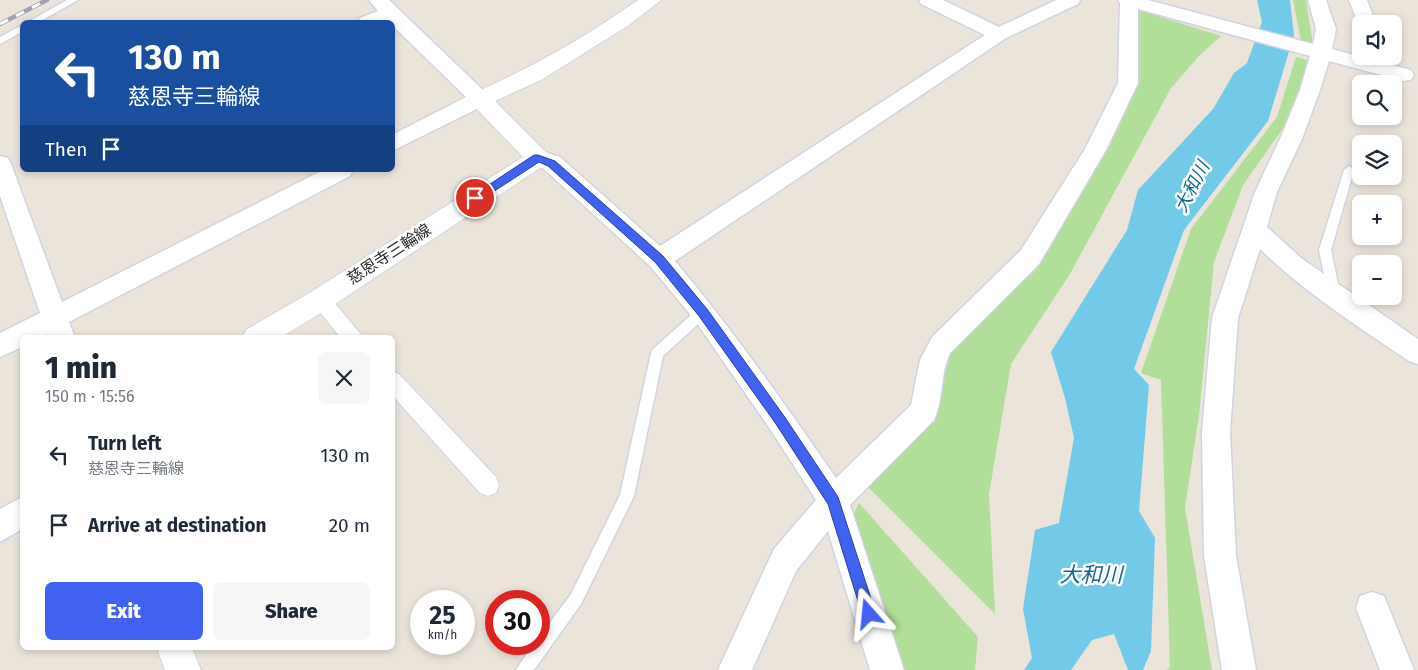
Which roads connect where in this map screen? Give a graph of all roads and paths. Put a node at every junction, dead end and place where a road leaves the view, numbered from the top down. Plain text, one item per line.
1 (74, 0) edge
2 (651, 0) edge
3 (928, 0) edge
4 (1071, 0) edge
5 (1318, 0) edge
6 (1358, 0) edge
7 (1132, 1) edge
8 (384, 7) edge
9 (1364, 15) edge
10 (37, 20) edge
11 (369, 20) edge
12 (20, 29) edge
13 (1000, 34) junction
14 (0, 40) edge
15 (1309, 51) junction
16 (1398, 65) edge
17 (1411, 80) edge
18 (480, 99) junction
19 (395, 142) edge
20 (538, 158) junction
21 (6, 168) edge
22 (1349, 170) dead end
23 (338, 172) edge
24 (1254, 229) junction
25 (659, 259) junction
26 (1334, 296) junction
27 (320, 300) junction
28 (703, 312) junction
29 (58, 328) edge
30 (35, 335) edge
31 (261, 335) edge
32 (351, 335) edge
33 (20, 340) edge
34 (0, 346) edge
35 (1418, 353) edge
36 (395, 383) edge
37 (488, 485) dead end
38 (834, 502) junction
39 (20, 513) edge
40 (0, 527) edge
41 (1372, 608) dead end
42 (175, 650) edge
43 (183, 670) edge
44 (524, 670) edge
45 (735, 670) edge
46 (887, 670) edge
47 (1239, 670) edge
48 (1397, 670) edge

1 - 10 lane
2 - 18 main road
3 - 13 street
4 - 13 street
5 - 15 street
6 - 9 street
7 - 15 street
7 - 38 street
8 - 11 street
8 - 18 street
12 - 14 lane
13 - 25 street
15 - 17 street
15 - 24 street
16 - 17 street
18 - 19 street
18 - 20 main road
20 - 25 street
20 - 27 main road, 慈恩寺三輪線
21 - 29 street
22 - 26 lane
23 - 29 street
24 - 26 street
24 - 47 street
25 - 28 street
26 - 35 street
27 - 31 main road, 慈恩寺三輪線
27 - 32 street
28 - 38 street
28 - 44 lane
29 - 30 street
33 - 34 street
36 - 37 street
38 - 45 street
38 - 46 street
39 - 40 street
41 - 48 street
42 - 43 main road

